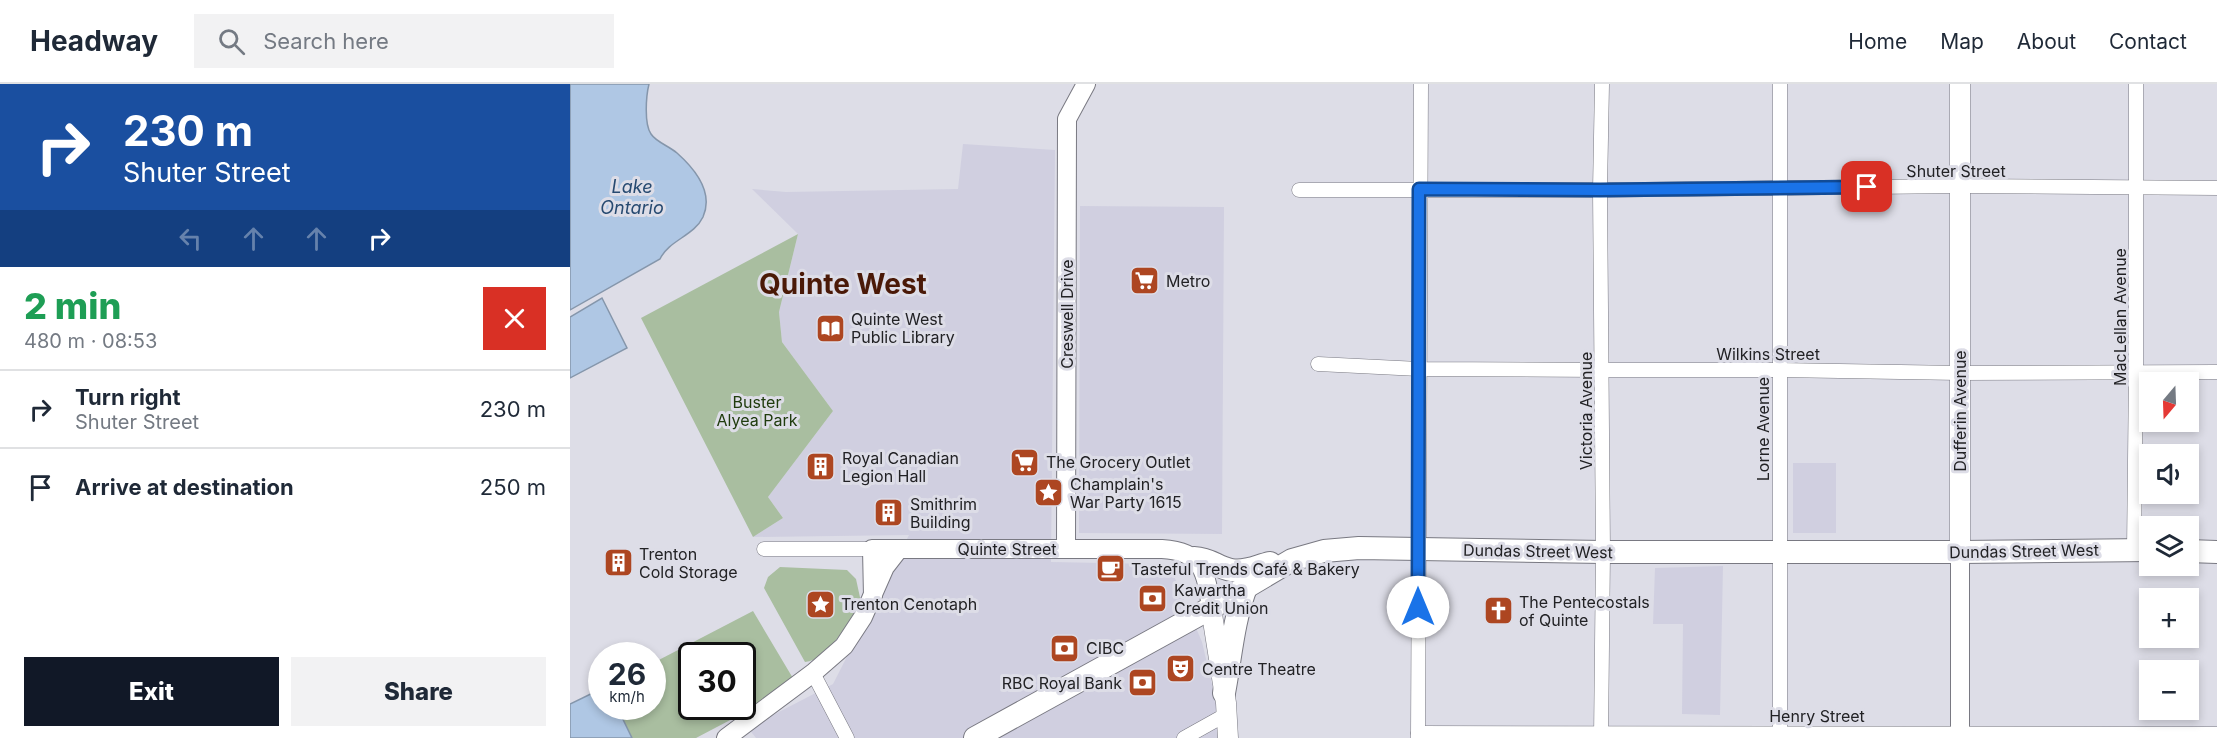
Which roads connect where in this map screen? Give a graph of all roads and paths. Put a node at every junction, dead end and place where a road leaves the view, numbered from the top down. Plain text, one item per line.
1 (1086, 84) edge
2 (1420, 84) edge
3 (1602, 84) edge
4 (1780, 84) edge
5 (1960, 84) edge
6 (2136, 84) edge
7 (1960, 186) junction
8 (1780, 187) junction
9 (2136, 188) junction
10 (2217, 188) edge
11 (1419, 189) junction
12 (1299, 190) dead end
13 (1600, 190) junction
14 (1318, 364) dead end
15 (1419, 369) junction
16 (1603, 370) junction
17 (1779, 370) junction
18 (2136, 372) junction
19 (2217, 372) edge
20 (1960, 373) junction
21 (2141, 516) edge
22 (764, 549) dead end
23 (872, 549) junction
24 (899, 549) junction
25 (1066, 549) junction
26 (1419, 549) junction
27 (2139, 550) edge
28 (2199, 551) edge
29 (1603, 552) junction
30 (1781, 552) junction
31 (1960, 552) junction
32 (2217, 552) edge
33 (1194, 558) junction
34 (1292, 560) junction
35 (1247, 585) junction
36 (873, 596) junction
37 (1211, 608) junction
38 (813, 673) junction
39 (1226, 704) junction
40 (2217, 734) edge
41 (1418, 735) edge
42 (1780, 735) edge
43 (1960, 735) edge
44 (1601, 736) edge
45 (726, 738) edge
46 (848, 738) edge
47 (975, 738) edge
48 (1184, 738) edge
49 (1228, 738) edge

1 - 25 street, Creswell Drive
2 - 11 street
3 - 13 street, Victoria Avenue
4 - 8 street, Lorne Avenue
5 - 7 main road, Dufferin Avenue
6 - 9 street, MacLellan Avenue
7 - 8 street, Shuter Street
7 - 9 street, Shuter Street
7 - 20 main road, Dufferin Avenue
8 - 13 street, Shuter Street
8 - 17 street, Lorne Avenue
9 - 10 street, Shuter Street
9 - 18 street, MacLellan Avenue
11 - 12 street, Shuter Street
11 - 13 street, Shuter Street
11 - 15 street
13 - 16 street, Victoria Avenue
14 - 15 street, Wilkins Street
15 - 16 street, Wilkins Street
15 - 26 street
16 - 17 street, Wilkins Street
16 - 29 street, Victoria Avenue
17 - 20 street, Wilkins Street
17 - 30 street, Lorne Avenue
18 - 19 street, Wilkins Street
18 - 20 street, Wilkins Street
18 - 21 street, MacLellan Avenue
20 - 31 main road, Dufferin Avenue
22 - 23 street, Quinte Street
23 - 24 street, Quinte Street
23 - 36 street
24 - 25 street, Quinte Street
24 - 36 street
25 - 33 street, Quinte Street
26 - 29 main road, Dundas Street West
26 - 34 main road, Dundas Street West
26 - 41 street
27 - 31 main road, Dundas Street West
28 - 32 main road
29 - 30 main road, Dundas Street West
29 - 44 street, Victoria Avenue
30 - 31 main road, Dundas Street West
30 - 42 street, Lorne Avenue
31 - 43 street, Dufferin Avenue
33 - 34 main road
33 - 37 street
34 - 35 main road, Dundas Street West
35 - 37 main road, Dundas Street West
35 - 39 main road
36 - 38 street
37 - 39 main road
37 - 47 main road, Dundas Street West
38 - 45 street
38 - 46 street
39 - 48 street
39 - 49 main road
40 - 43 street, Henry Street
41 - 44 street, Henry Street
42 - 43 street, Henry Street
42 - 44 street, Henry Street

